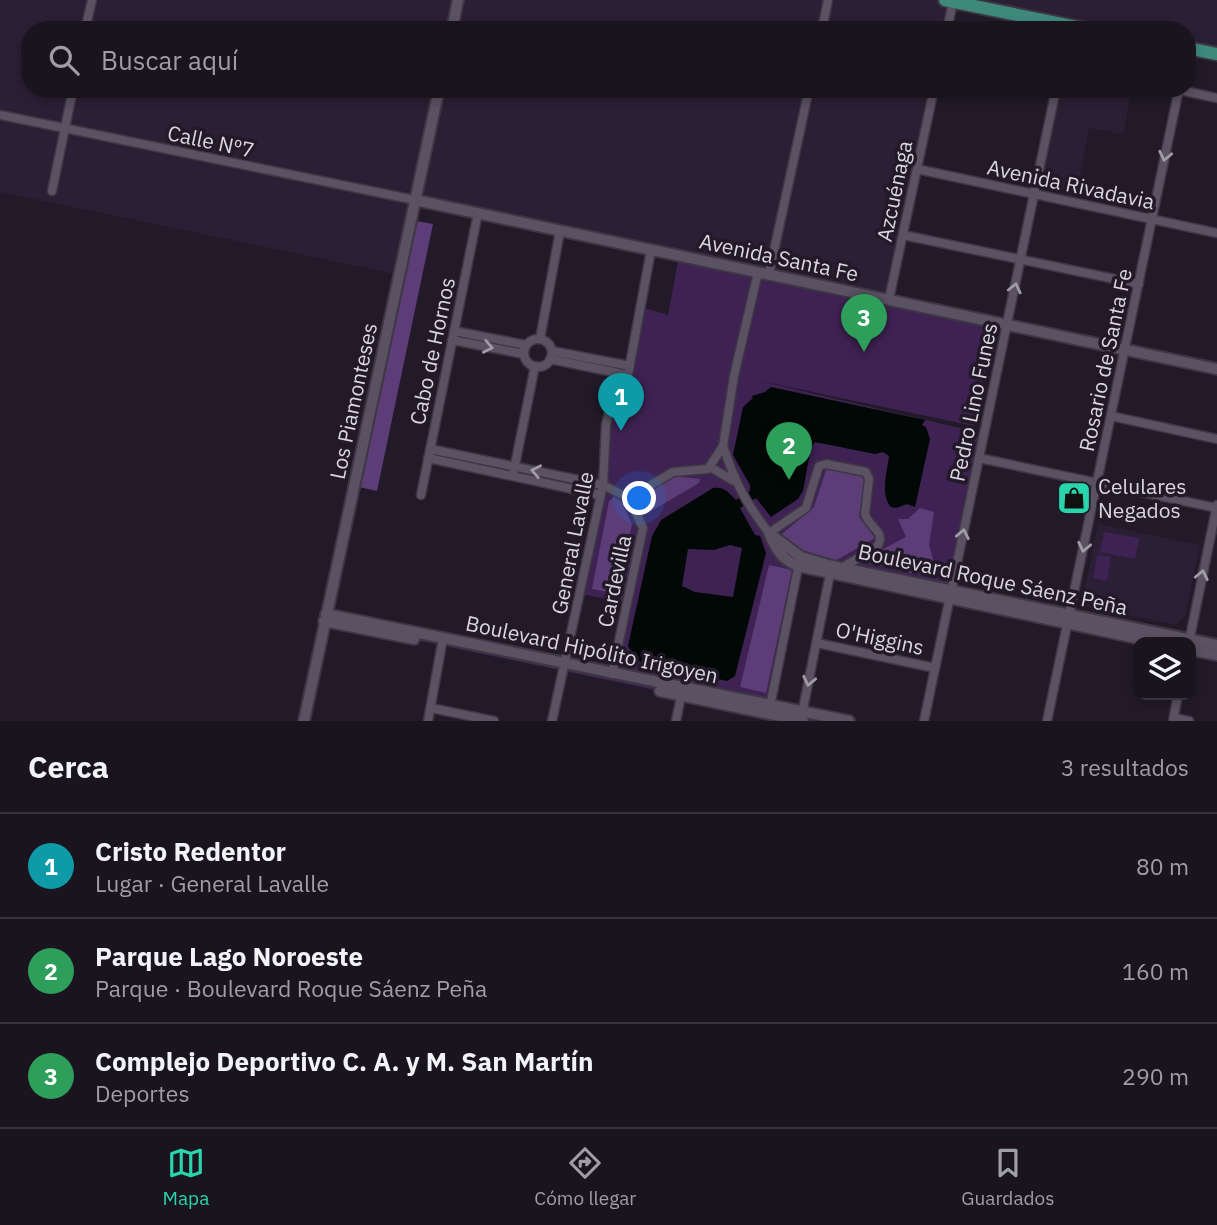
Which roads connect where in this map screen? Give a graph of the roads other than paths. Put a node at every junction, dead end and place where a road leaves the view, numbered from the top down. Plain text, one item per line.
1 (92, 0) edge
2 (458, 0) edge
3 (828, 0) edge
4 (949, 1) edge
5 (975, 3) edge
6 (87, 21) edge
7 (454, 21) edge
8 (824, 21) edge
9 (948, 21) edge
10 (1043, 21) edge
11 (1196, 50) edge
12 (1217, 54) edge
13 (1196, 94) edge
14 (71, 98) edge
15 (437, 98) edge
16 (807, 98) edge
17 (931, 98) edge
18 (1054, 98) edge
19 (1176, 98) edge
20 (1217, 98) edge
21 (0, 115) edge
22 (65, 128) junction
23 (917, 169) junction
24 (52, 191) dead end
25 (1034, 193) junction
26 (415, 200) junction
27 (478, 213) junction
28 (1152, 219) junction
29 (560, 230) junction
30 (1217, 233) edge
31 (902, 235) junction
32 (651, 250) junction
33 (1021, 258) junction
34 (764, 273) junction
35 (1139, 284) junction
36 (889, 299) junction
37 (1007, 324) junction
38 (453, 336) junction
39 (540, 339) junction
40 (1125, 349) junction
41 (525, 350) junction
42 (551, 355) junction
43 (535, 366) junction
44 (1217, 369) edge
45 (629, 371) junction
46 (1111, 416) junction
47 (1217, 439) edge
48 (723, 446) junction
49 (429, 454) junction
50 (979, 458) junction
51 (710, 467) junction
52 (514, 471) junction
53 (734, 481) junction
54 (1097, 482) junction
55 (603, 485) junction
56 (421, 495) dead end
57 (600, 495) junction
58 (629, 498) junction
59 (1217, 506) edge
60 (769, 533) junction
61 (800, 561) junction
62 (834, 569) junction
63 (950, 595) junction
64 (325, 617) junction
65 (1069, 619) junction
66 (1136, 637) edge
67 (1156, 637) edge
68 (1191, 637) edge
69 (443, 641) junction
70 (817, 643) junction
71 (1196, 644) edge
72 (1217, 645) edge
73 (1196, 646) edge
74 (1217, 655) edge
75 (564, 667) junction
76 (935, 668) junction
77 (612, 674) junction
78 (682, 692) junction
79 (1177, 700) edge
80 (770, 706) junction
81 (431, 708) junction
82 (802, 719) edge
83 (1173, 719) edge
84 (304, 721) edge
85 (428, 721) edge
86 (494, 721) edge
87 (552, 721) edge
88 (676, 721) edge
89 (849, 721) edge
90 (924, 721) edge
91 (1047, 721) edge
92 (1189, 721) edge

1 - 6 street
2 - 7 street
3 - 8 street
4 - 5 main road
4 - 9 street
5 - 10 main road
11 - 12 main road
13 - 20 street
14 - 22 street
15 - 26 street, Los Piamonteses
16 - 34 street
17 - 23 street, Azcuénaga
18 - 25 street, Pedro Lino Funes
19 -> 28 street, Rosario de Santa Fe
21 - 22 street, Calle Nº7
22 - 24 street
22 - 26 street, Calle Nº7
23 - 25 street, Avenida Rivadavia
23 - 31 street, Azcuénaga
25 - 28 street, Avenida Rivadavia
25 - 33 street, Pedro Lino Funes
26 - 27 street, Avenida Santa Fe
26 - 64 street, Los Piamonteses
27 - 29 street, Avenida Santa Fe
27 - 38 street, Cabo de Hornos
28 - 30 street, Avenida Rivadavia
28 - 35 street, Rosario de Santa Fe
29 - 32 street, Avenida Santa Fe
29 - 39 street
31 - 33 street
31 - 36 street, Azcuénaga
32 - 34 street, Avenida Santa Fe
32 - 45 street, General Lavalle
33 - 35 street
37 -> 33 street, Pedro Lino Funes
34 - 36 street, Avenida Santa Fe
34 - 48 street
35 - 40 street, Rosario de Santa Fe
36 - 37 street, Avenida Santa Fe
37 - 40 street, Avenida Santa Fe
37 - 50 street, Pedro Lino Funes
38 - 41 street
38 - 49 street, Cabo de Hornos
39 - 41 street
39 - 42 street
40 - 44 street, Avenida Santa Fe
40 - 46 street, Rosario de Santa Fe
41 - 43 street
42 - 43 street
42 - 45 street
43 - 52 street
45 - 55 street, General Lavalle
46 - 47 street
46 - 54 street, Rosario de Santa Fe
48 - 51 street
48 - 53 street, Boulevard Roque Sáenz Peña
49 - 52 street
49 - 56 street, Cabo de Hornos
50 - 54 street
63 -> 50 street, Pedro Lino Funes
51 - 53 street
51 - 58 street
55 -> 52 street
52 - 57 street
53 - 60 street, Boulevard Roque Sáenz Peña
54 - 59 street
54 -> 65 street, Rosario de Santa Fe
55 - 57 street, General Lavalle
55 - 58 street
57 - 75 street, General Lavalle
58 - 77 street, Cardevilla
68 -> 59 street
60 - 61 street, Boulevard Roque Sáenz Peña
60 - 62 street
61 - 62 street, Boulevard Roque Sáenz Peña
61 - 80 street
62 - 63 street, Boulevard Roque Sáenz Peña
62 - 70 street
63 - 65 street, Boulevard Roque Sáenz Peña
63 - 76 street, Pedro Lino Funes
64 - 69 street, Boulevard Hipólito Irigoyen
64 - 84 street, Los Piamonteses
65 - 66 street, Boulevard Roque Sáenz Peña
65 - 67 street, Boulevard Roque Sáenz Peña
65 - 91 street, Rosario de Santa Fe
69 - 75 street, Boulevard Hipólito Irigoyen
69 - 81 street
70 - 76 street, O'Higgins
70 -> 82 street
71 - 72 street, Boulevard Roque Sáenz Peña
73 - 74 street, Boulevard Roque Sáenz Peña
75 - 77 street, Boulevard Hipólito Irigoyen
75 - 78 street, Boulevard Hipólito Irigoyen
75 - 87 street, General Lavalle
76 - 90 street, Pedro Lino Funes
77 - 78 street, Boulevard Hipólito Irigoyen
78 - 80 street, Boulevard Hipólito Irigoyen
78 - 82 street, Boulevard Hipólito Irigoyen
78 - 88 street
79 - 83 street
80 - 82 street, Boulevard Hipólito Irigoyen
81 - 85 street
81 - 86 street
82 - 89 street, Boulevard Hipólito Irigoyen
83 - 92 street

